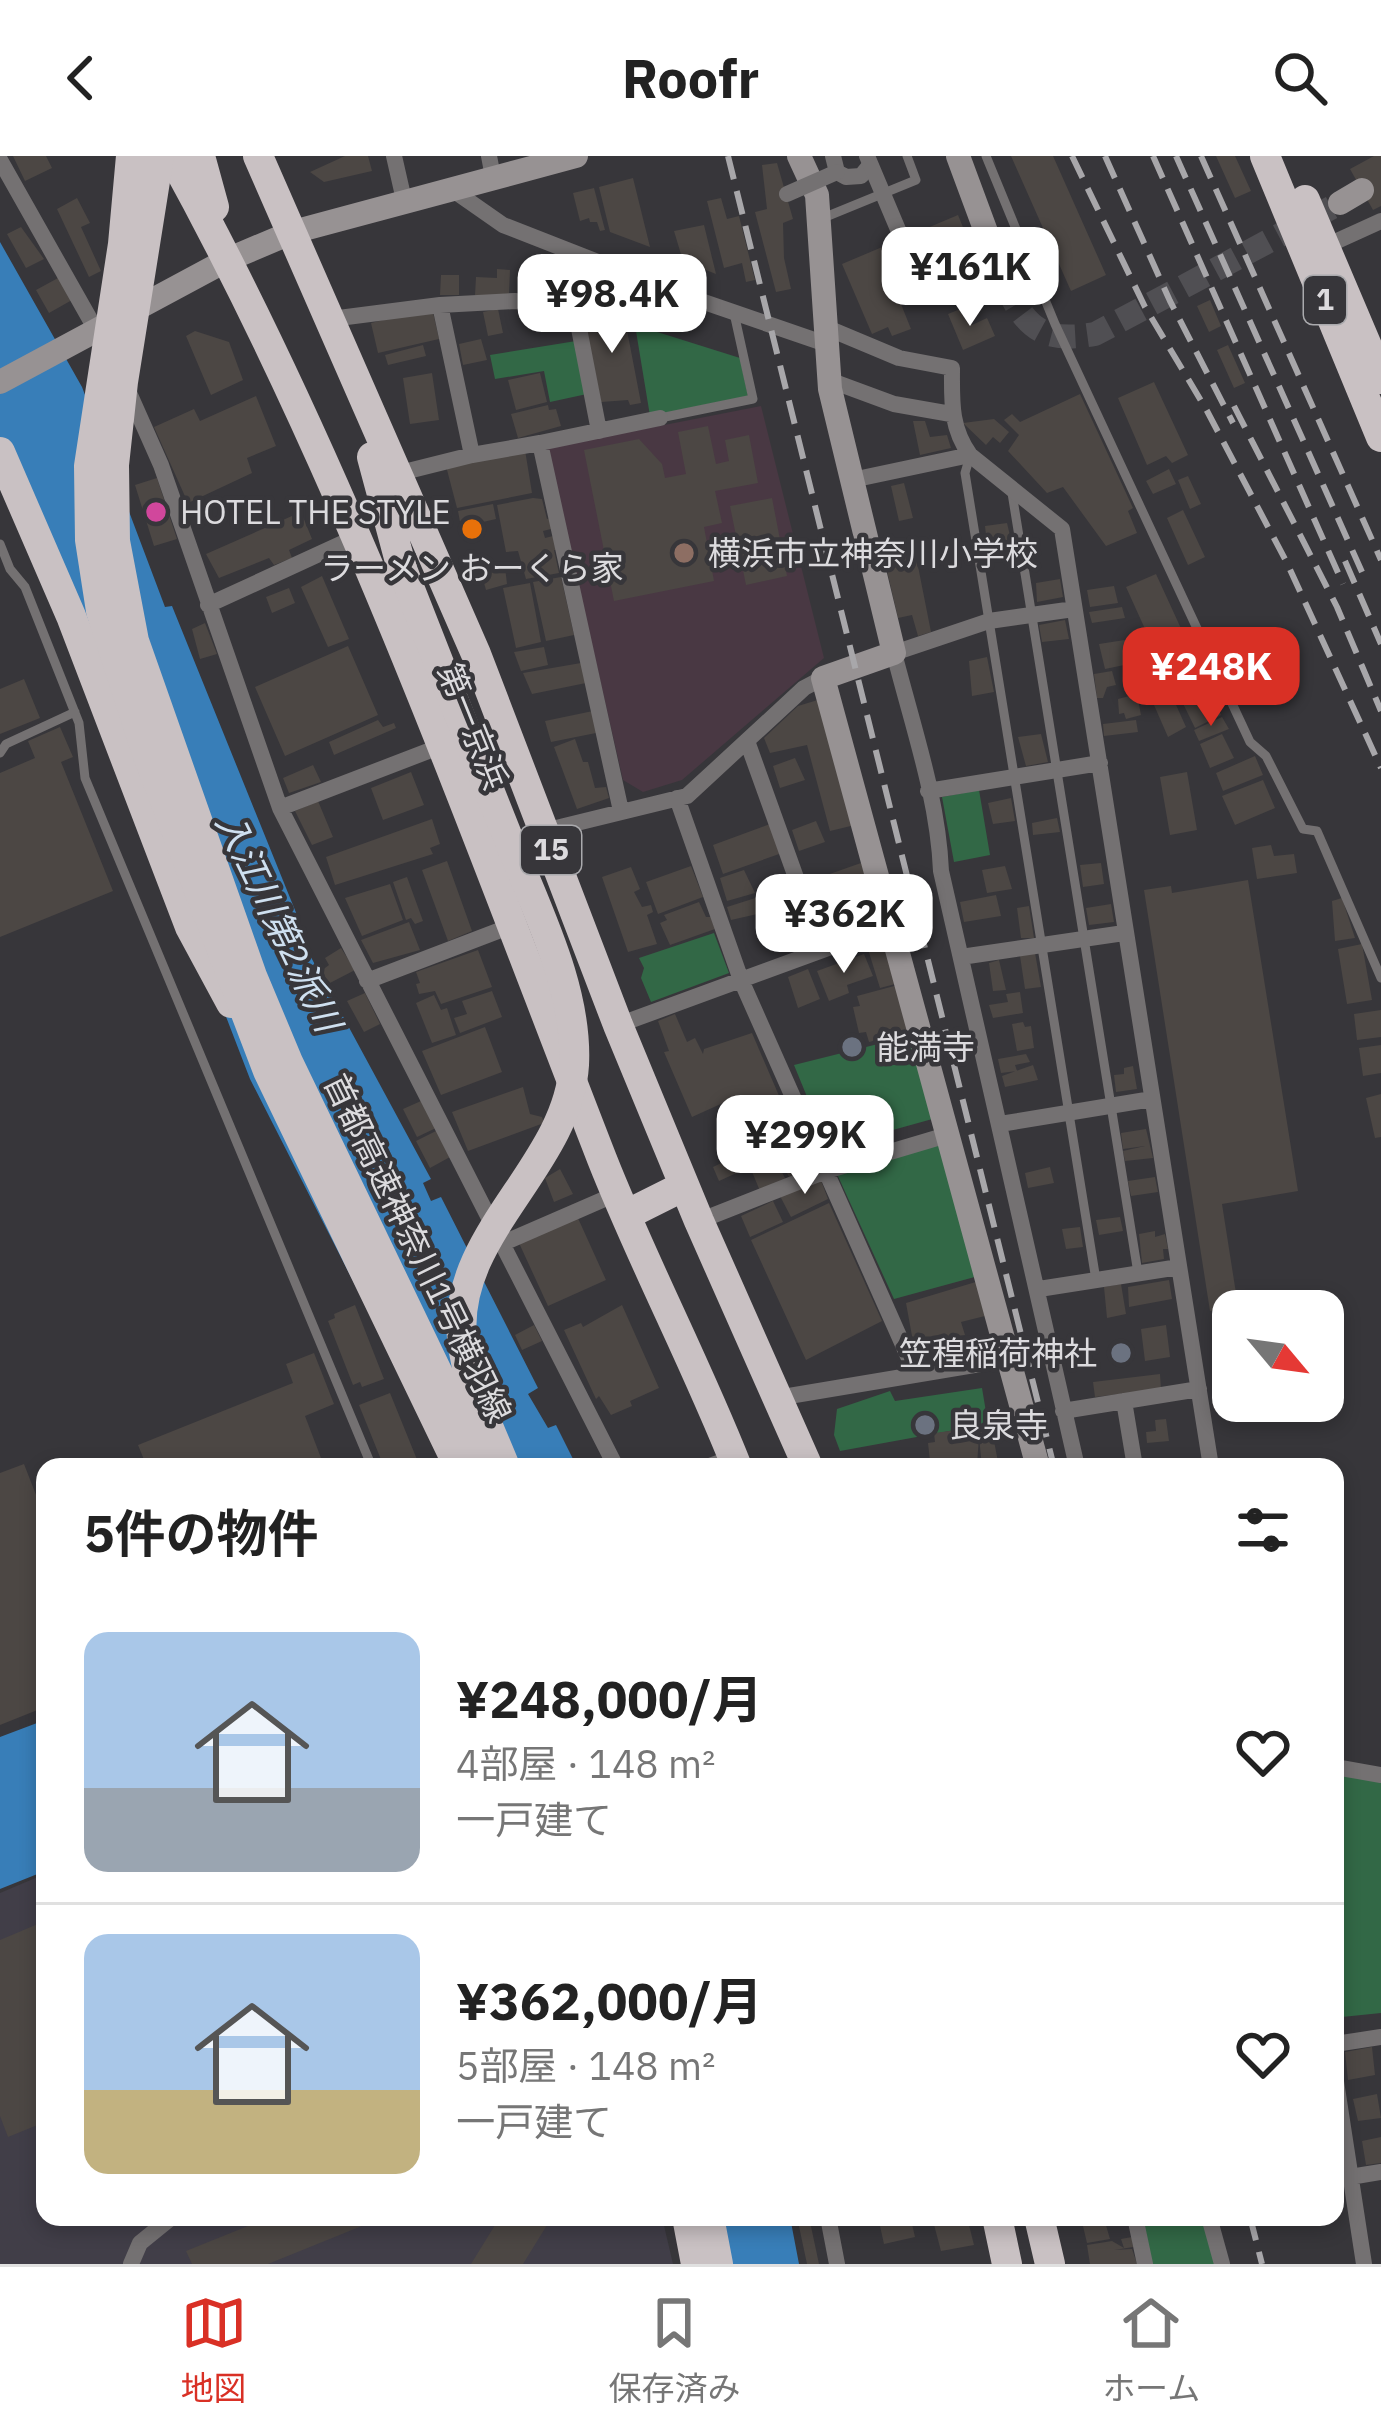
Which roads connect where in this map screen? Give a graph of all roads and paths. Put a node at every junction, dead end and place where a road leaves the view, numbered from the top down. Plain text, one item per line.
1 (131, 156) edge
2 (159, 156) edge
3 (172, 156) edge
4 (200, 156) edge
5 (258, 156) edge
6 (394, 156) edge
7 (576, 156) edge
8 (907, 156) edge
9 (958, 156) edge
10 (986, 156) edge
11 (1265, 156) edge
12 (1287, 156) edge
13 (0, 160) edge
14 (868, 160) edge
15 (835, 164) edge
16 (491, 166) edge
17 (796, 178) edge
18 (450, 188) junction
19 (404, 200) junction
20 (817, 220) junction
21 (1381, 221) edge
22 (293, 232) junction
23 (902, 238) dead end
24 (1326, 246) junction
25 (573, 253) junction
26 (229, 259) junction
27 (1005, 283) tunnel mouth
28 (440, 305) junction
29 (574, 308) junction
30 (734, 313) junction
31 (331, 320) junction
32 (97, 330) junction
33 (826, 335) junction
34 (345, 353) junction
35 (1381, 379) edge
36 (829, 380) junction
37 (0, 382) edge
38 (951, 413) junction
39 (660, 418) joint
40 (599, 431) junction
41 (1381, 437) edge
42 (540, 443) junction
43 (0, 452) edge
44 (472, 454) junction
45 (970, 455) junction
46 (396, 474) junction
47 (852, 480) junction
48 (1011, 488) junction
49 (356, 537) junction
50 (0, 544) edge
51 (208, 605) junction
52 (1074, 609) junction
53 (1032, 615) junction
54 (989, 621) junction
55 (894, 653) junction
56 (823, 677) junction
57 (75, 712) junction
58 (747, 741) junction
59 (444, 745) junction
60 (0, 753) edge
61 (1100, 763) junction
62 (1056, 769) junction
63 (1014, 776) junction
64 (928, 791) junction
65 (677, 798) junction
66 (280, 808) junction
67 (621, 811) junction
68 (544, 831) junction
69 (891, 925) junction
70 (511, 926) junction
71 (1124, 933) junction
72 (1082, 939) junction
73 (1042, 945) junction
74 (822, 950) junction
75 (961, 957) junction
76 (1381, 978) edge
77 (741, 980) junction
78 (367, 982) junction
79 (618, 1024) junction
80 (268, 1071) junction
81 (1152, 1099) junction
82 (1109, 1106) junction
83 (1069, 1112) junction
84 (1000, 1124) junction
85 (947, 1135) junction
86 (826, 1171) junction
87 (684, 1186) junction
88 (621, 1204) junction
89 (699, 1222) junction
90 (501, 1244) junction
91 (1179, 1267) junction
92 (1138, 1273) junction
93 (1096, 1280) junction
94 (1039, 1289) junction
95 (1010, 1359) junction
96 (915, 1372) junction
97 (1198, 1390) junction
98 (777, 1398) junction
99 (1124, 1401) junction
100 (1063, 1411) junction
101 (367, 1458) edge
102 (456, 1458) edge
103 (479, 1458) edge
104 (502, 1458) edge
105 (611, 1458) edge
106 (724, 1458) edge
107 (804, 1458) edge
108 (1036, 1458) edge
109 (1075, 1458) edge
110 (1134, 1458) edge
111 (1210, 1458) edge
112 (1344, 1769) edge
113 (1381, 1775) edge
114 (1381, 2036) edge
115 (1344, 2042) edge
116 (1344, 2136) edge
117 (1381, 2172) edge
118 (1350, 2177) junction
119 (161, 2226) edge
120 (689, 2226) edge
121 (711, 2226) edge
122 (830, 2226) edge
123 (999, 2226) edge
124 (1041, 2226) edge
125 (1138, 2226) edge
126 (1211, 2226) edge
127 (130, 2264) edge
128 (696, 2264) edge
129 (718, 2264) edge
130 (837, 2264) edge
131 (1007, 2264) edge
132 (1050, 2264) edge
133 (1145, 2264) edge
134 (1222, 2264) edge
135 (1364, 2264) edge

1 - 80 highway, 首都高速神奈川1号横羽線, bridge
2 - 103 highway, 首都高速神奈川1号横羽線, bridge
3 - 26 highway, 第一京浜 / 15
4 - 26 highway
5 - 22 highway, 第一京浜 / 15
6 - 19 street
7 - 16 street
8 - 20 lane
9 - 27 street
10 - 76 lane
11 - 41 highway, 1
12 - 24 highway, 1
13 - 32 street
14 - 15 street
14 - 23 street, bridge
15 - 17 street, bridge
16 - 18 street
17 - 20 street
18 - 19 street
18 - 25 street
19 - 22 street
20 - 33 street
21 - 24 street
22 - 26 street
22 - 31 highway, 第一京浜 / 15
24 - 35 highway, 1
25 - 29 street
25 - 30 street
26 - 32 street
26 - 49 highway, 第一京浜 / 15
28 - 29 street
28 - 31 street
28 - 44 street
29 - 40 street
30 - 33 street
30 - 39 lane
31 - 34 highway, 第一京浜 / 15
32 - 37 street
32 - 51 street
33 - 36 street
33 - 38 street
34 - 46 highway, 第一京浜 / 15
34 - 104 highway, bridge
36 - 38 street
36 - 47 street
38 - 45 street
39 - 40 street
40 - 42 street
42 - 44 street
42 - 67 street
43 - 80 highway, bridge
44 - 46 street
45 - 47 street
45 - 48 street
45 - 54 lane
46 - 68 highway, 第一京浜 / 15
47 - 55 street
48 - 52 street
48 - 53 lane
49 - 51 street
49 - 59 highway, 第一京浜 / 15
50 - 57 lane
51 - 66 street
52 - 53 street
52 - 61 street
53 - 54 street
53 - 62 lane
54 - 55 street
54 - 63 lane
55 - 56 street
55 - 64 street
56 - 58 street
56 - 69 street
57 - 60 lane
57 - 101 lane
58 - 65 street
58 - 74 street
59 - 66 street
59 - 70 highway, 第一京浜 / 15
61 - 62 street
61 - 71 street
62 - 63 street
62 - 72 lane
63 - 64 street
63 - 73 lane
64 - 75 street
65 - 67 street
65 - 77 street
66 - 78 street
67 - 68 street
68 - 79 highway, 第一京浜 / 15
69 - 74 street
69 - 85 street
70 - 78 street
70 - 88 highway, 第一京浜 / 15
71 - 72 street
71 - 81 street
72 - 73 street
72 - 82 lane
73 - 75 street
73 - 83 lane
74 - 77 street
75 - 84 street
77 - 79 street
77 - 86 street
78 - 90 street
79 - 87 highway, 第一京浜 / 15
80 - 102 highway, 首都高速神奈川1号横羽線, bridge
81 - 82 street
81 - 91 street
82 - 83 street
82 - 92 lane
83 - 84 street
83 - 93 lane
84 - 94 street
85 - 86 street
85 - 95 street
86 - 89 street
86 - 96 street
87 - 88 highway
87 - 89 highway, 第一京浜 / 15
88 - 90 street
88 - 106 highway, 第一京浜 / 15
89 - 98 highway, 第一京浜 / 15
90 - 105 street
91 - 92 street
91 - 97 street
92 - 93 street
93 - 94 street
94 - 100 street
95 - 96 street
95 - 108 street
96 - 98 street
97 - 99 street
97 - 111 street
98 - 107 highway, 第一京浜 / 15
99 - 100 street
99 - 110 street
100 - 109 street
112 - 113 street
114 - 115 street
116 - 118 street
117 - 118 street
118 - 135 street
119 - 127 street
120 - 128 highway
121 - 129 highway
122 - 130 street
123 - 131 highway
124 - 132 highway
125 - 133 street
126 - 134 street

